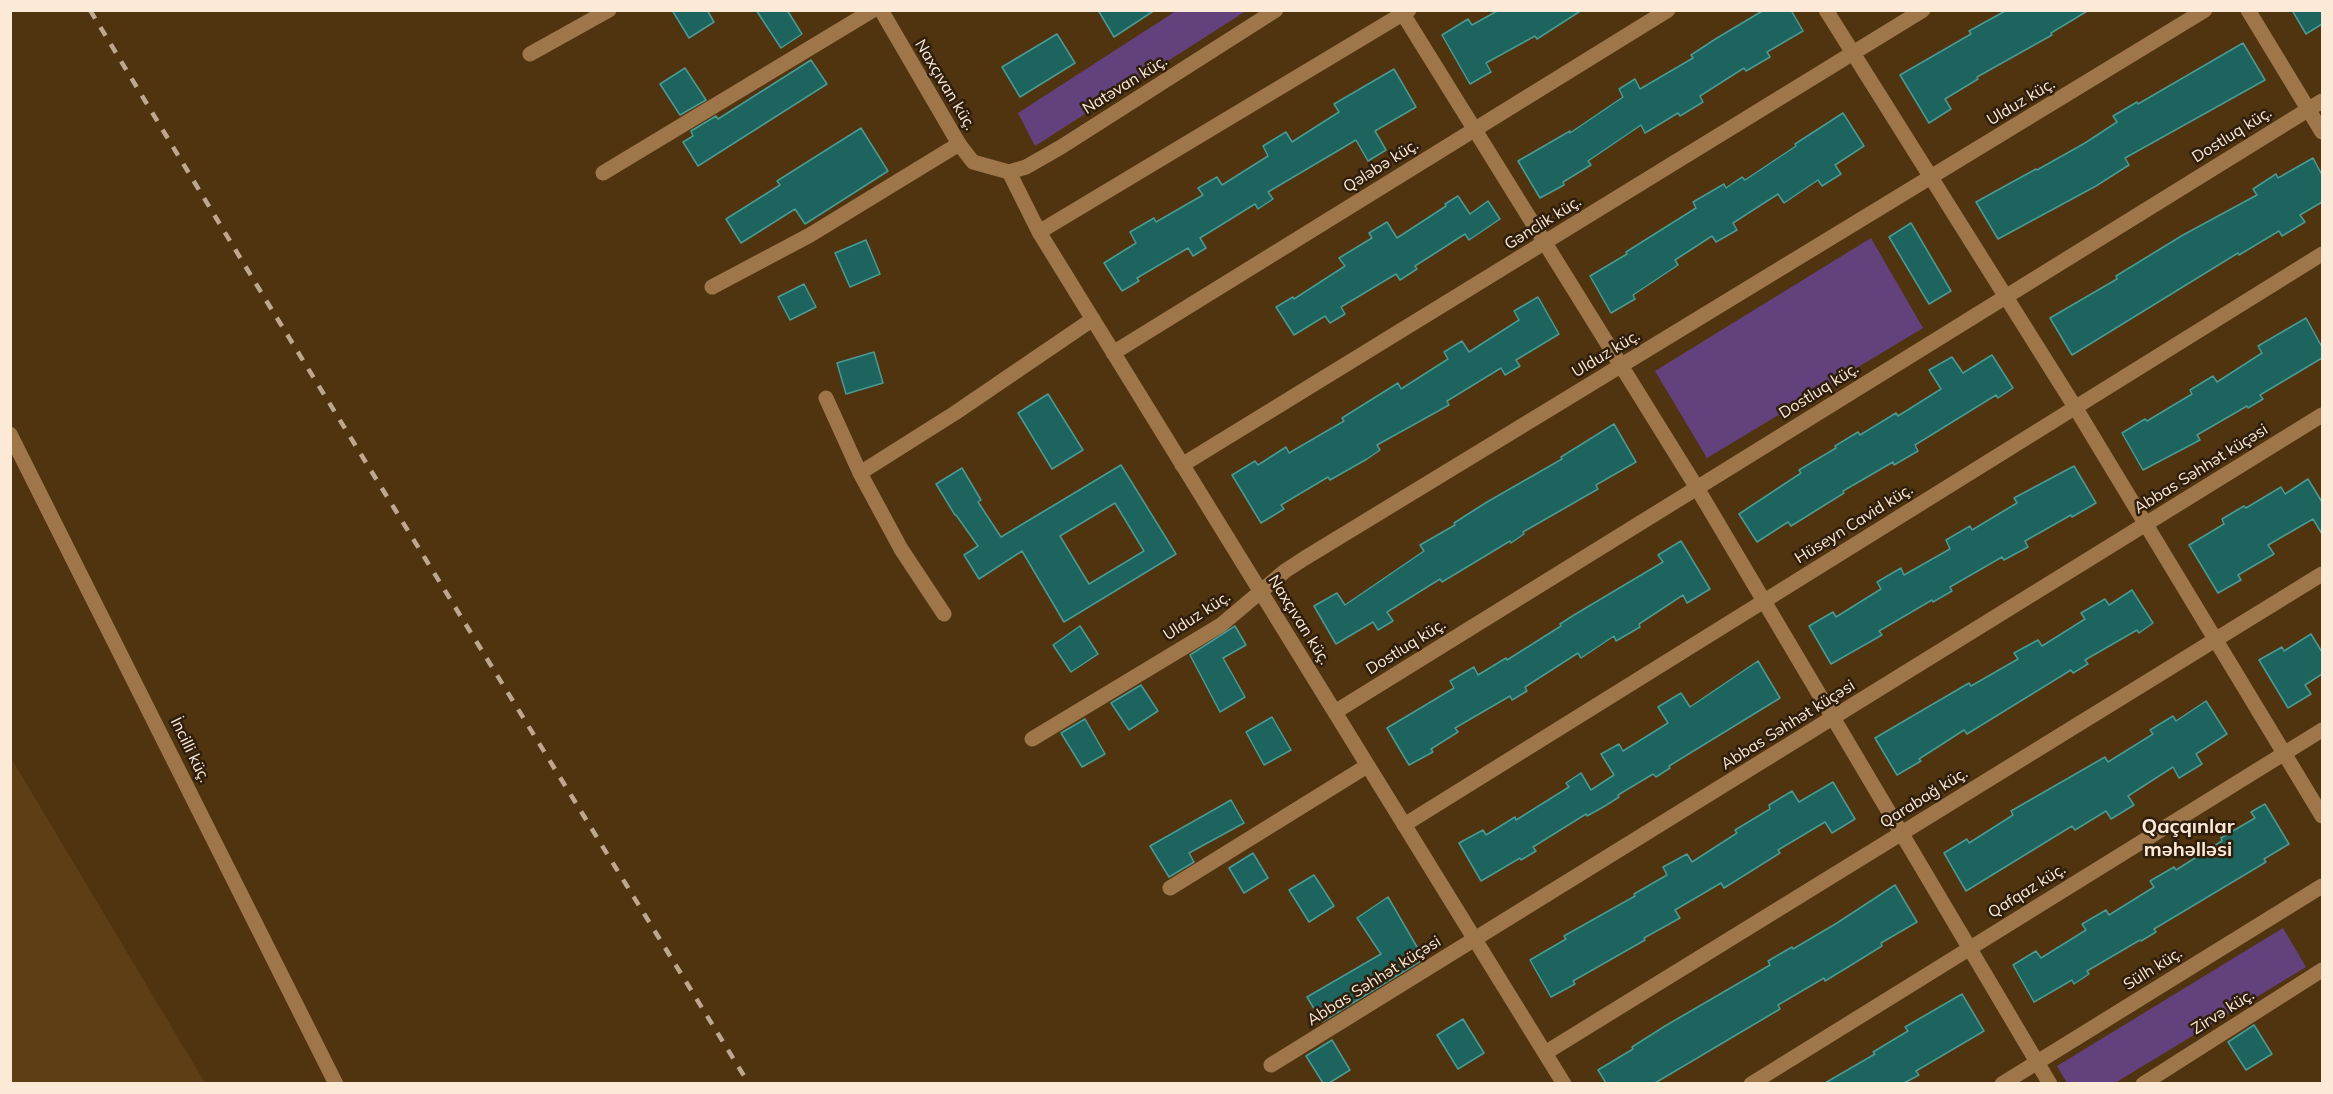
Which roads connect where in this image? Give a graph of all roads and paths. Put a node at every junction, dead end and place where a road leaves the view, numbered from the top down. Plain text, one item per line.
1 (609, 10) edge
2 (873, 10) edge
3 (881, 10) edge
4 (1276, 10) edge
5 (1668, 10) edge
6 (1826, 10) edge
7 (1923, 10) edge
8 (2205, 10) edge
9 (2248, 10) edge
10 (1406, 12) edge
11 (530, 54) dead end
12 (1852, 54) junction
13 (2322, 101) edge
14 (2309, 109) junction
15 (1474, 130) junction
16 (2322, 132) edge
17 (959, 144) junction
18 (1009, 172) junction
19 (603, 173) dead end
20 (1930, 178) junction
21 (1039, 232) junction
22 (1544, 243) junction
23 (2322, 254) edge
24 (712, 287) dead end
25 (2005, 297) junction
26 (1093, 319) junction
27 (1113, 353) junction
28 (1621, 366) junction
29 (826, 399) dead end
30 (2075, 407) junction
31 (2322, 415) edge
32 (10, 434) edge
33 (1182, 465) junction
34 (860, 473) junction
35 (1696, 488) junction
36 (2145, 525) junction
37 (2322, 574) edge
38 (1261, 593) junction
39 (1764, 601) junction
40 (944, 614) dead end
41 (2215, 640) junction
42 (1335, 712) junction
43 (1832, 718) junction
44 (2322, 730) edge
45 (1032, 738) dead end
46 (2285, 753) junction
47 (1367, 766) junction
48 (2322, 816) edge
49 (1404, 825) junction
50 (1902, 833) junction
51 (2322, 886) edge
52 (1170, 888) dead end
53 (1476, 940) junction
54 (1971, 948) junction
55 (2322, 970) edge
56 (1545, 1053) junction
57 (2037, 1062) junction
58 (1271, 1065) dead end
59 (336, 1083) edge
60 (1564, 1083) edge
61 (1751, 1083) edge
62 (2002, 1083) edge
63 (2050, 1083) edge
64 (2143, 1083) edge

1 - 11 street
2 - 19 street
3 - 17 street, Naxçıvan küç.
4 - 18 street, Natəvan küç.
5 - 15 street, Qələbə küç.
6 - 12 street
7 - 12 street, Gənclik küç.
8 - 20 street, Ulduz küç.
9 - 14 street
10 - 15 street
10 - 21 street
12 - 20 street
12 - 22 street, Gənclik küç.
13 - 14 street, Dostluq küç.
14 - 16 street
14 - 25 street, Dostluq küç.
15 - 22 street
15 - 27 street, Qələbə küç.
17 - 18 street, Naxçıvan küç.
17 - 24 street
18 - 21 street, Naxçıvan küç.
20 - 25 street
20 - 28 street, Ulduz küç.
21 - 26 street, Naxçıvan küç.
22 - 28 street
22 - 33 street, Gənclik küç.
23 - 30 street, Hüseyn Cavid küç.
25 - 30 street
25 - 35 street, Dostluq küç.
26 - 27 street, Naxçıvan küç.
26 - 34 street
27 - 33 street, Naxçıvan küç.
28 - 35 street
28 - 38 street, Ulduz küç.
29 - 34 street
30 - 36 street
30 - 39 street, Hüseyn Cavid küç.
31 - 36 street, Abbas Səhhət küçəsi
32 - 59 street, İncilli küç.
33 - 38 street, Naxçıvan küç.
34 - 40 street
35 - 39 street
35 - 42 street, Dostluq küç.
36 - 41 street
36 - 43 street, Abbas Səhhət küçəsi
37 - 41 street, Qarabağ küç.
38 - 42 street, Naxçıvan küç.
38 - 45 street, Ulduz küç.
39 - 43 street
39 - 49 street, Hüseyn Cavid küç.
41 - 46 street
41 - 50 street, Qarabağ küç.
42 - 47 street, Naxçıvan küç.
43 - 50 street
43 - 53 street, Abbas Səhhət küçəsi
44 - 46 street, Qafqaz küç.
46 - 48 street
46 - 54 street, Qafqaz küç.
47 - 49 street, Naxçıvan küç.
47 - 52 street
49 - 53 street, Naxçıvan küç.
50 - 54 street
50 - 56 street, Qarabağ küç.
51 - 57 street, Sülh küç.
53 - 56 street, Naxçıvan küç.
53 - 58 street, Abbas Səhhət küçəsi
54 - 57 street
54 - 61 street, Qafqaz küç.
55 - 64 street, Zirvə küç.
56 - 60 street, Naxçıvan küç.
57 - 62 street, Sülh küç.
57 - 63 street

